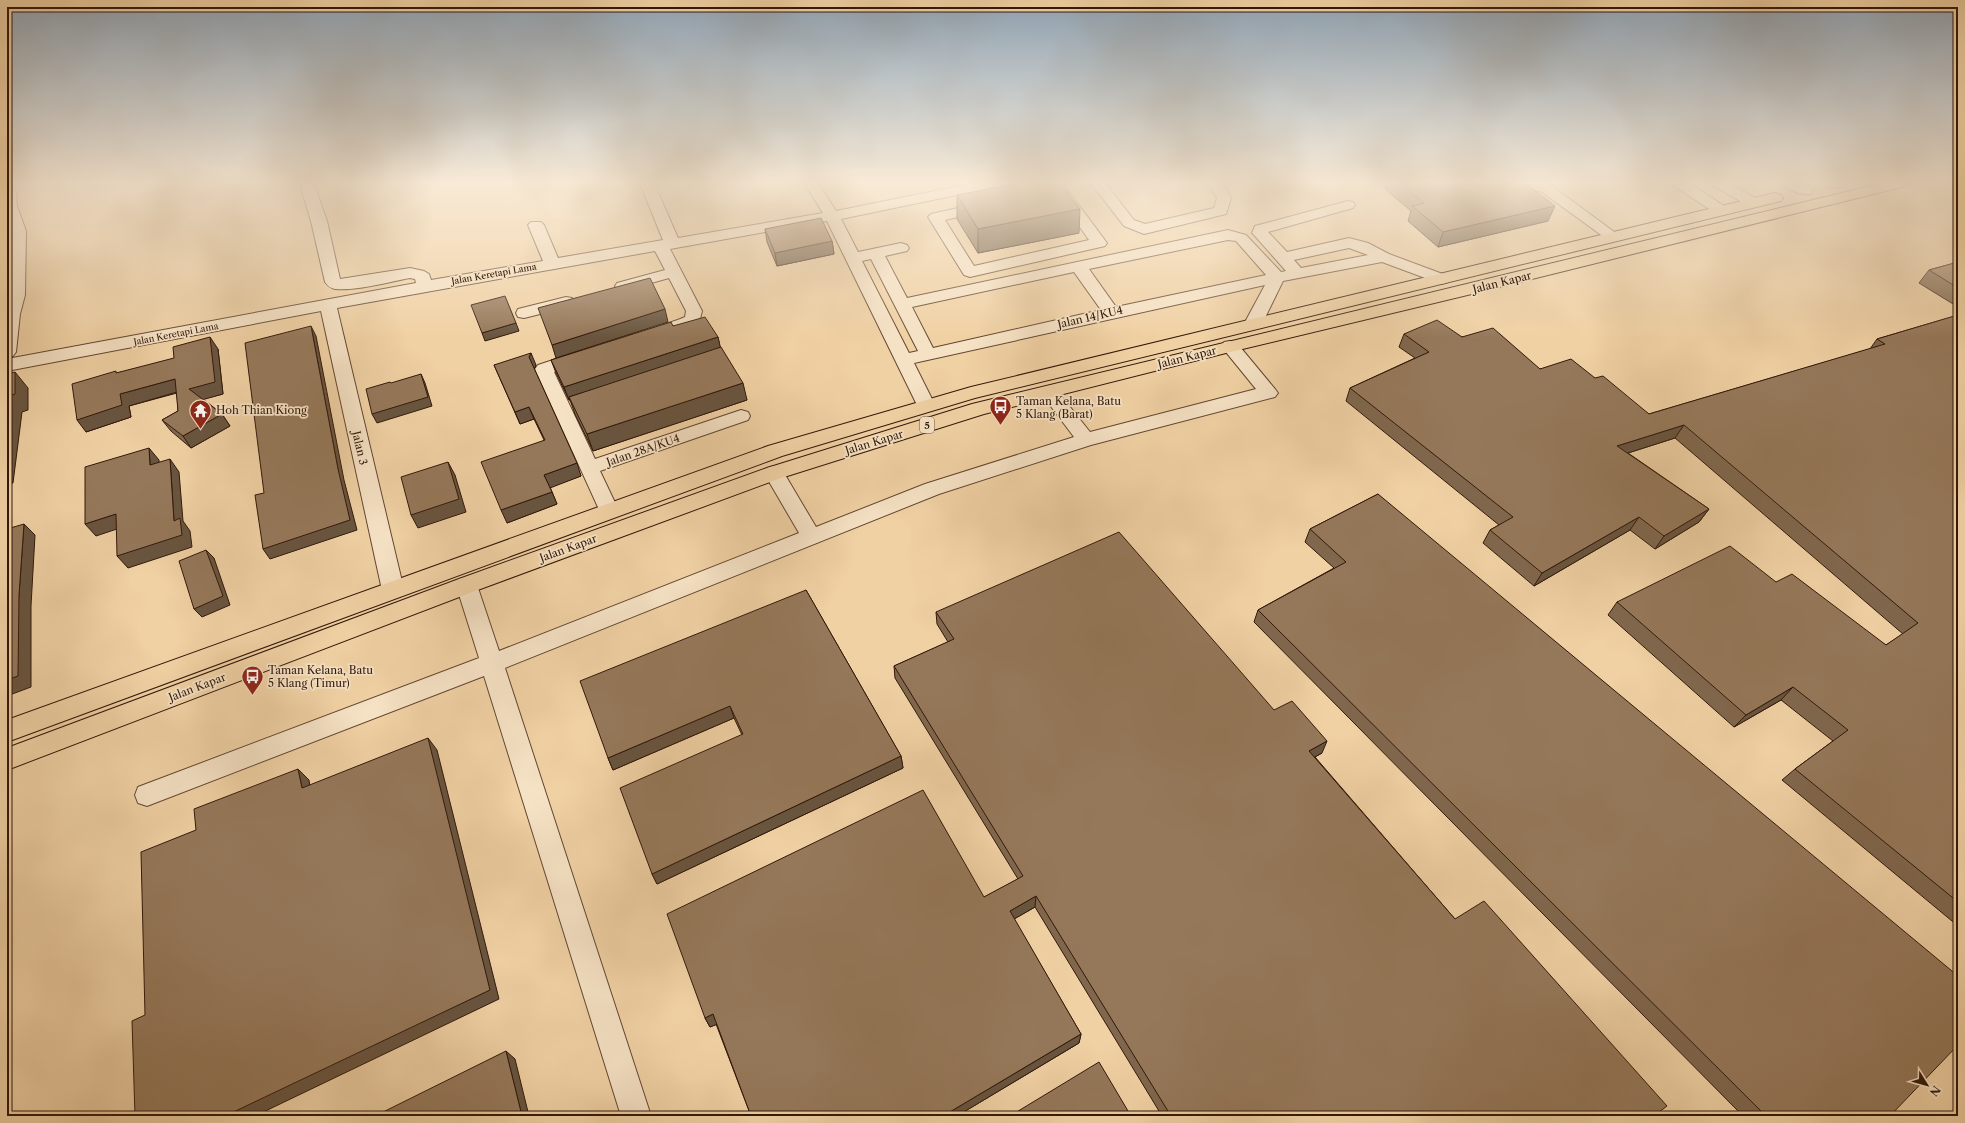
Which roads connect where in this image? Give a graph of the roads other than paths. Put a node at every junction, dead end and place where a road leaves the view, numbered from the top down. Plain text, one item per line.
1 (18, 233) edge
2 (322, 233) edge
3 (539, 233) edge
4 (663, 233) edge
5 (729, 233) edge
6 (841, 233) edge
7 (946, 233) edge
8 (1091, 233) edge
9 (1260, 233) edge
10 (1607, 233) edge
11 (1632, 233) edge
12 (1699, 233) edge
13 (1613, 238) junction
14 (666, 244) junction
15 (901, 248) dead end
16 (876, 253) junction
17 (1383, 257) junction
18 (853, 258) junction
19 (1283, 258) junction
20 (552, 264) junction
21 (1078, 266) junction
22 (674, 272) junction
23 (1297, 273) junction
24 (1277, 278) junction
25 (1442, 279) junction
26 (338, 285) junction
27 (424, 286) junction
28 (607, 291) edge
29 (584, 297) edge
30 (333, 304) junction
31 (902, 304) junction
32 (1111, 312) junction
33 (524, 313) dead end
34 (9, 315) edge
35 (1253, 324) junction
36 (650, 336) edge
37 (1230, 346) junction
38 (7, 352) edge
39 (597, 352) edge
40 (928, 354) junction
41 (903, 360) junction
42 (7, 365) edge
43 (1049, 392) junction
44 (926, 405) junction
45 (741, 416) dead end
46 (1086, 440) junction
47 (589, 468) junction
48 (774, 474) junction
49 (609, 512) junction
50 (812, 537) junction
51 (467, 585) junction
52 (393, 590) junction
53 (492, 663) junction
54 (7, 731) edge
55 (7, 759) edge
56 (147, 795) dead end
57 (636, 1116) edge

1 - 34 street
2 - 26 street
3 - 20 street
4 - 14 street
5 - 14 street, Jalan Keretapi Lama
6 - 18 street
7 - 8 street
9 - 19 street
10 - 13 street
11 - 13 highway, Jalan Kapar / 5
12 - 37 highway, Jalan Kapar / 5
13 - 25 highway, Jalan Kapar / 5
14 - 20 street, Jalan Keretapi Lama
14 - 22 street
15 - 16 street
16 - 18 street
16 - 31 street
17 - 19 street
17 - 23 street, Jalan 14/KU4
17 - 25 street
18 - 41 street
19 - 23 street
20 - 27 street, Jalan Keretapi Lama
21 - 24 street
21 - 31 street
21 - 32 street
22 - 28 street
22 - 36 street
23 - 24 street, Jalan 14/KU4
24 - 32 street, Jalan 14/KU4
24 - 35 street
25 - 35 highway, Jalan Kapar / 5
26 - 27 street
26 - 30 street, Jalan 3
27 - 30 street, Jalan Keretapi Lama
29 - 33 street
30 - 42 street, Jalan Keretapi Lama
30 - 52 street, Jalan 3
31 - 40 street
32 - 40 street, Jalan 14/KU4
34 - 38 street
35 - 44 highway, Jalan Kapar / 5
37 - 43 highway, Jalan Kapar / 5
37 - 46 street
39 - 47 street
40 - 41 street, Jalan 14/KU4
41 - 44 street
43 - 46 street
43 - 48 highway, Jalan Kapar / 5
44 - 49 highway, Jalan Kapar / 5
45 - 47 street, Jalan 28A/KU4
46 - 50 street
47 - 49 street
48 - 50 street
48 - 51 highway, Jalan Kapar / 5
49 - 52 highway, Jalan Kapar / 5
50 - 53 street
51 - 53 street
51 - 55 highway, Jalan Kapar / 5
52 - 54 highway, Jalan Kapar / 5
53 - 56 street
53 - 57 street

